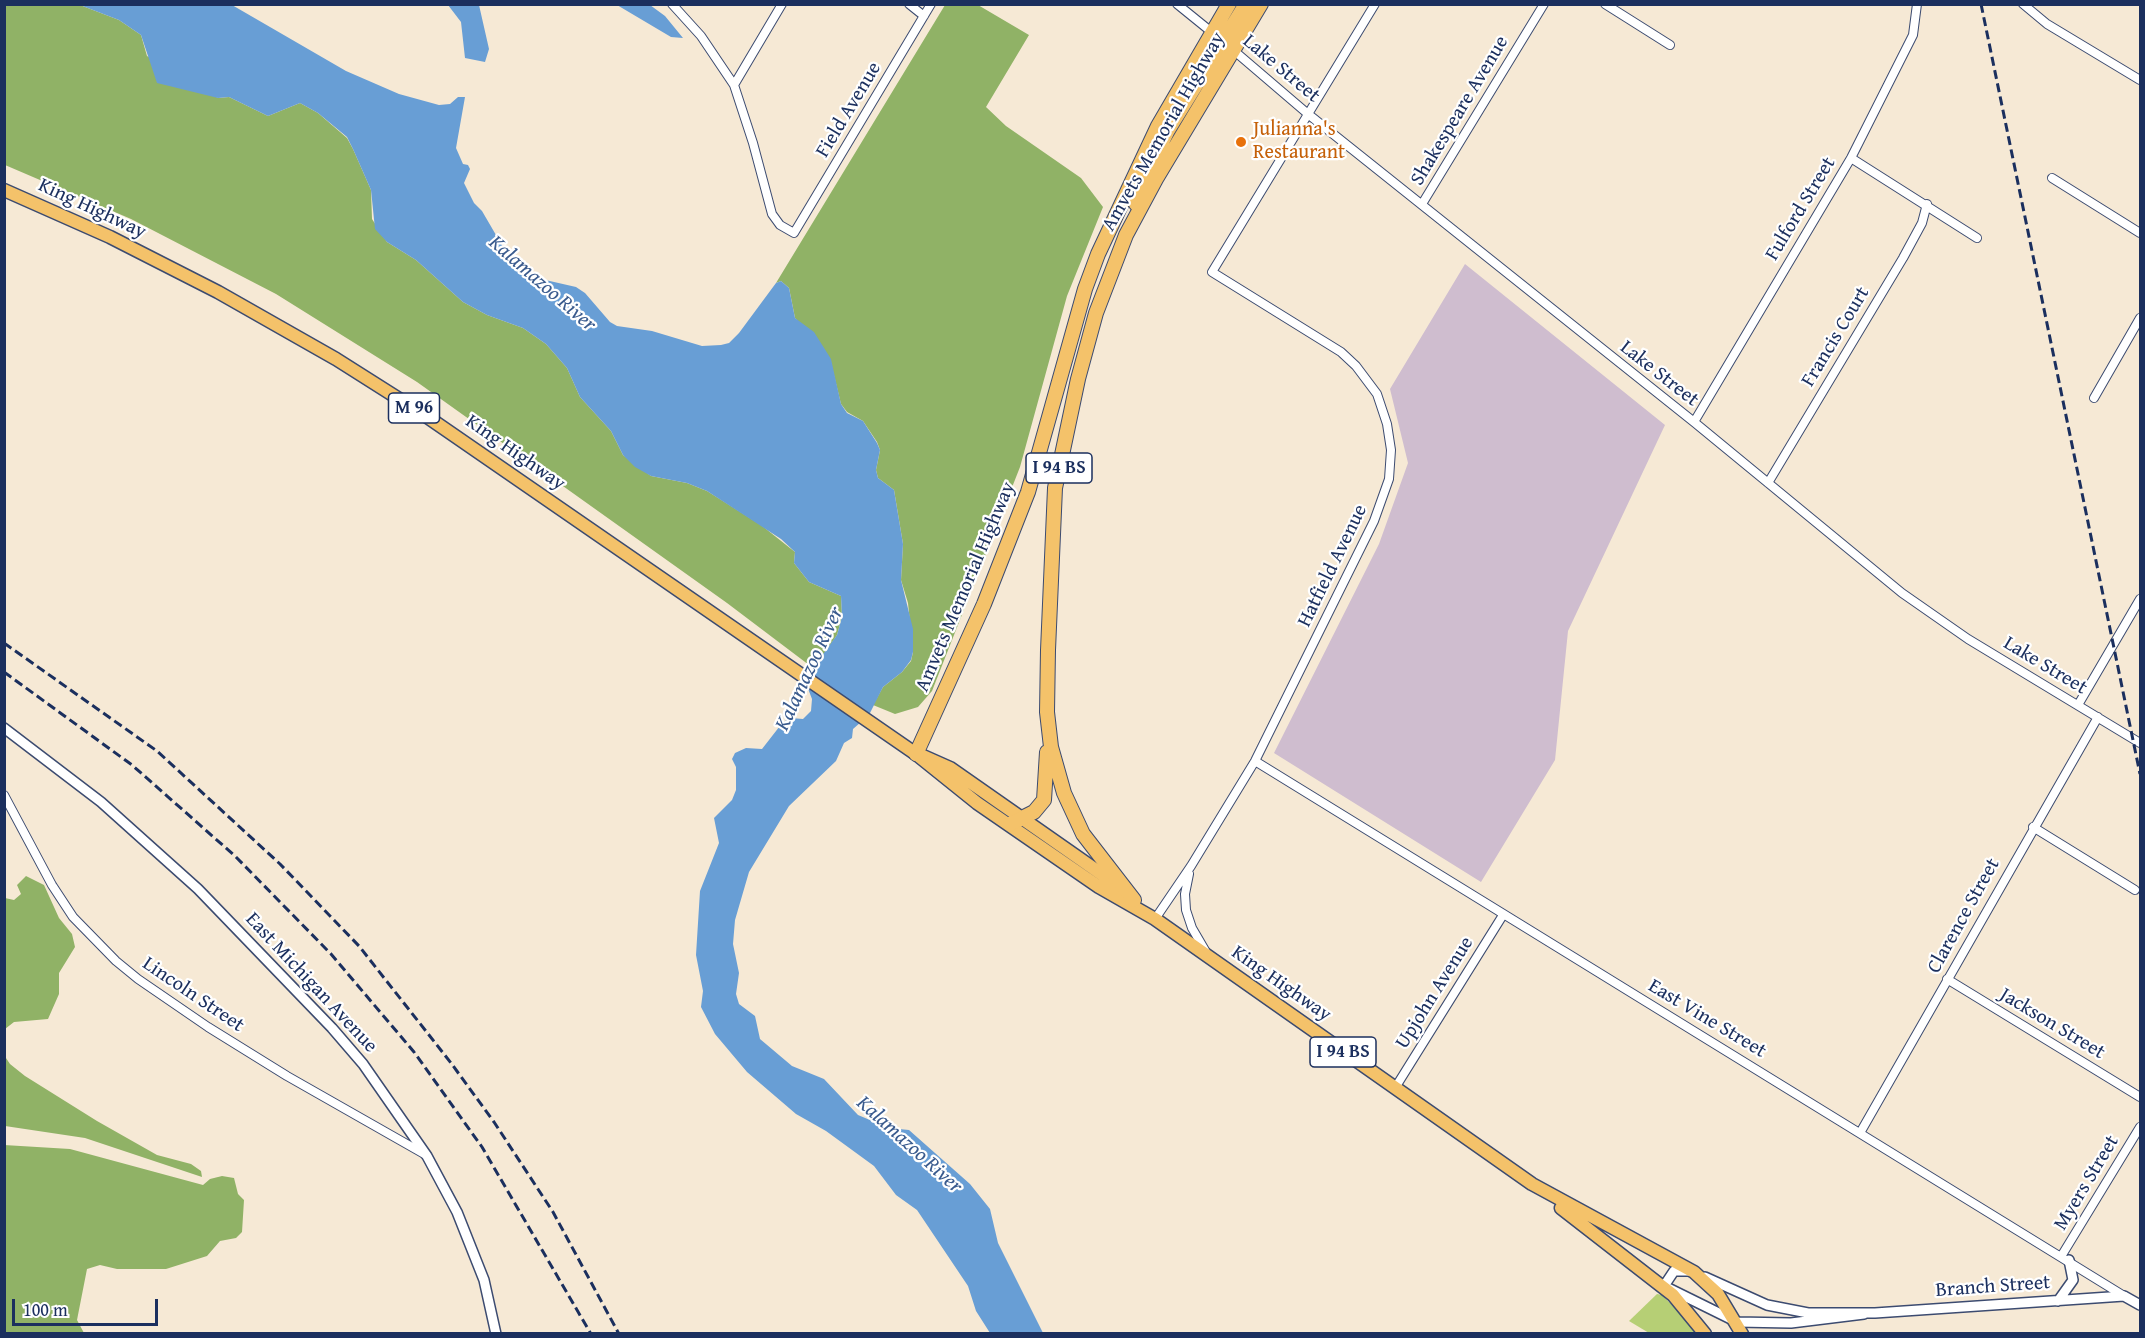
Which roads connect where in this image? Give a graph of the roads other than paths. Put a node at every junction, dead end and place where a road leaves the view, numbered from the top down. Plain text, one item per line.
1 (672, 4) edge
2 (782, 4) edge
3 (909, 4) edge
4 (931, 4) edge
5 (1177, 4) edge
6 (1229, 4) edge
7 (1246, 4) edge
8 (1261, 4) edge
9 (1375, 4) edge
10 (1544, 4) edge
11 (1605, 4) edge
12 (1917, 4) edge
13 (2024, 4) edge
14 (924, 16) junction
15 (1222, 41) junction
16 (1670, 45) dead end
17 (2140, 80) edge
18 (734, 85) junction
19 (1308, 114) junction
20 (1851, 158) junction
21 (2052, 178) dead end
22 (4, 190) edge
23 (1422, 204) junction
24 (1927, 204) junction
25 (2140, 233) edge
26 (1977, 238) dead end
27 (2140, 318) edge
28 (2094, 398) dead end
29 (1694, 422) junction
30 (1768, 483) junction
31 (2140, 599) edge
32 (2078, 705) junction
33 (1047, 712) junction
34 (2098, 717) junction
35 (4, 728) edge
36 (2140, 743) edge
37 (916, 754) junction
38 (1255, 761) junction
39 (4, 795) edge
40 (1024, 819) junction
41 (1010, 824) junction
42 (2033, 827) junction
43 (1191, 866) junction
44 (2135, 890) dead end
45 (1134, 900) junction
46 (1503, 915) junction
47 (1155, 919) junction
48 (1210, 958) junction
49 (1947, 979) junction
50 (1395, 1088) junction
51 (2140, 1097) edge
52 (2140, 1127) edge
53 (1860, 1133) junction
54 (427, 1156) junction
55 (1532, 1184) junction
56 (2065, 1258) junction
57 (1694, 1272) junction
58 (1664, 1286) junction
59 (2124, 1296) junction
60 (2058, 1301) junction
61 (2140, 1305) edge
62 (1864, 1314) junction
63 (1739, 1328) edge
64 (496, 1334) edge
65 (1705, 1334) edge

1 - 18 street
2 - 18 street
3 - 14 street
4 - 14 street, Field Avenue
5 - 15 street, Lake Street
6 - 15 highway, Amvets Memorial Highway / I 94 BS
7 - 15 highway
8 - 15 highway, Amvets Memorial Highway / I 94 BS
9 - 19 street
10 - 23 street, Shakespeare Avenue
11 - 16 street
12 - 20 street, Fulford Street
13 - 17 street
14 - 18 street, Field Avenue
15 - 19 street, Lake Street
15 - 33 highway, Amvets Memorial Highway / I 94 BS
15 - 37 highway, Amvets Memorial Highway / I 94 BS
19 - 23 street, Lake Street
19 - 38 street, Hatfield Avenue
20 - 24 street
20 - 29 street, Fulford Street
21 - 25 street
22 - 37 main road, King Highway / M 96
23 - 29 street, Lake Street
24 - 26 street
24 - 30 street, Francis Court
27 - 28 street
29 - 30 street, Lake Street
30 - 32 street, Lake Street
31 - 32 street
32 - 34 street, Lake Street
33 - 40 highway, I 94 BS
33 - 45 highway, Amvets Memorial Highway / I 94 BS
34 - 36 street, Lake Street
34 - 42 street, Clarence Street
35 - 54 street, East Michigan Avenue
37 - 40 main road, King Highway / I 94 BS
37 - 41 main road, King Highway / I 94 BS
38 - 43 street, Hatfield Avenue
38 - 46 street, East Vine Street
39 - 54 street, Lincoln Street
40 - 41 highway, I 94 BS
40 - 45 main road, King Highway / I 94 BS
41 - 47 main road, King Highway / I 94 BS
42 - 44 street
42 - 49 street, Clarence Street
43 - 47 street, Hatfield Avenue
43 - 48 street
45 - 47 main road, King Highway / I 94 BS
46 - 50 street, Upjohn Avenue
46 - 53 street, East Vine Street
47 - 48 main road, King Highway / I 94 BS
48 - 50 main road, King Highway / I 94 BS
49 - 51 street, Jackson Street
49 - 53 street, Clarence Street
50 - 55 main road, King Highway / I 94 BS
52 - 56 street, Myers Street
53 - 56 street, East Vine Street
54 - 64 street, East Michigan Avenue
55 - 57 main road, King Highway / I 94 BS
55 - 58 main road, King Highway / I 94 BS
56 - 59 street, East Vine Street
56 - 60 street
57 - 58 street
57 - 62 street, Branch Street
57 - 63 main road, King Highway / I 94 BS
58 - 63 street, Branch Street
58 - 65 main road, King Highway / I 94 BS
59 - 60 street, Branch Street
59 - 61 street, East Vine Street
60 - 62 street, Branch Street
62 - 63 street, Branch Street

